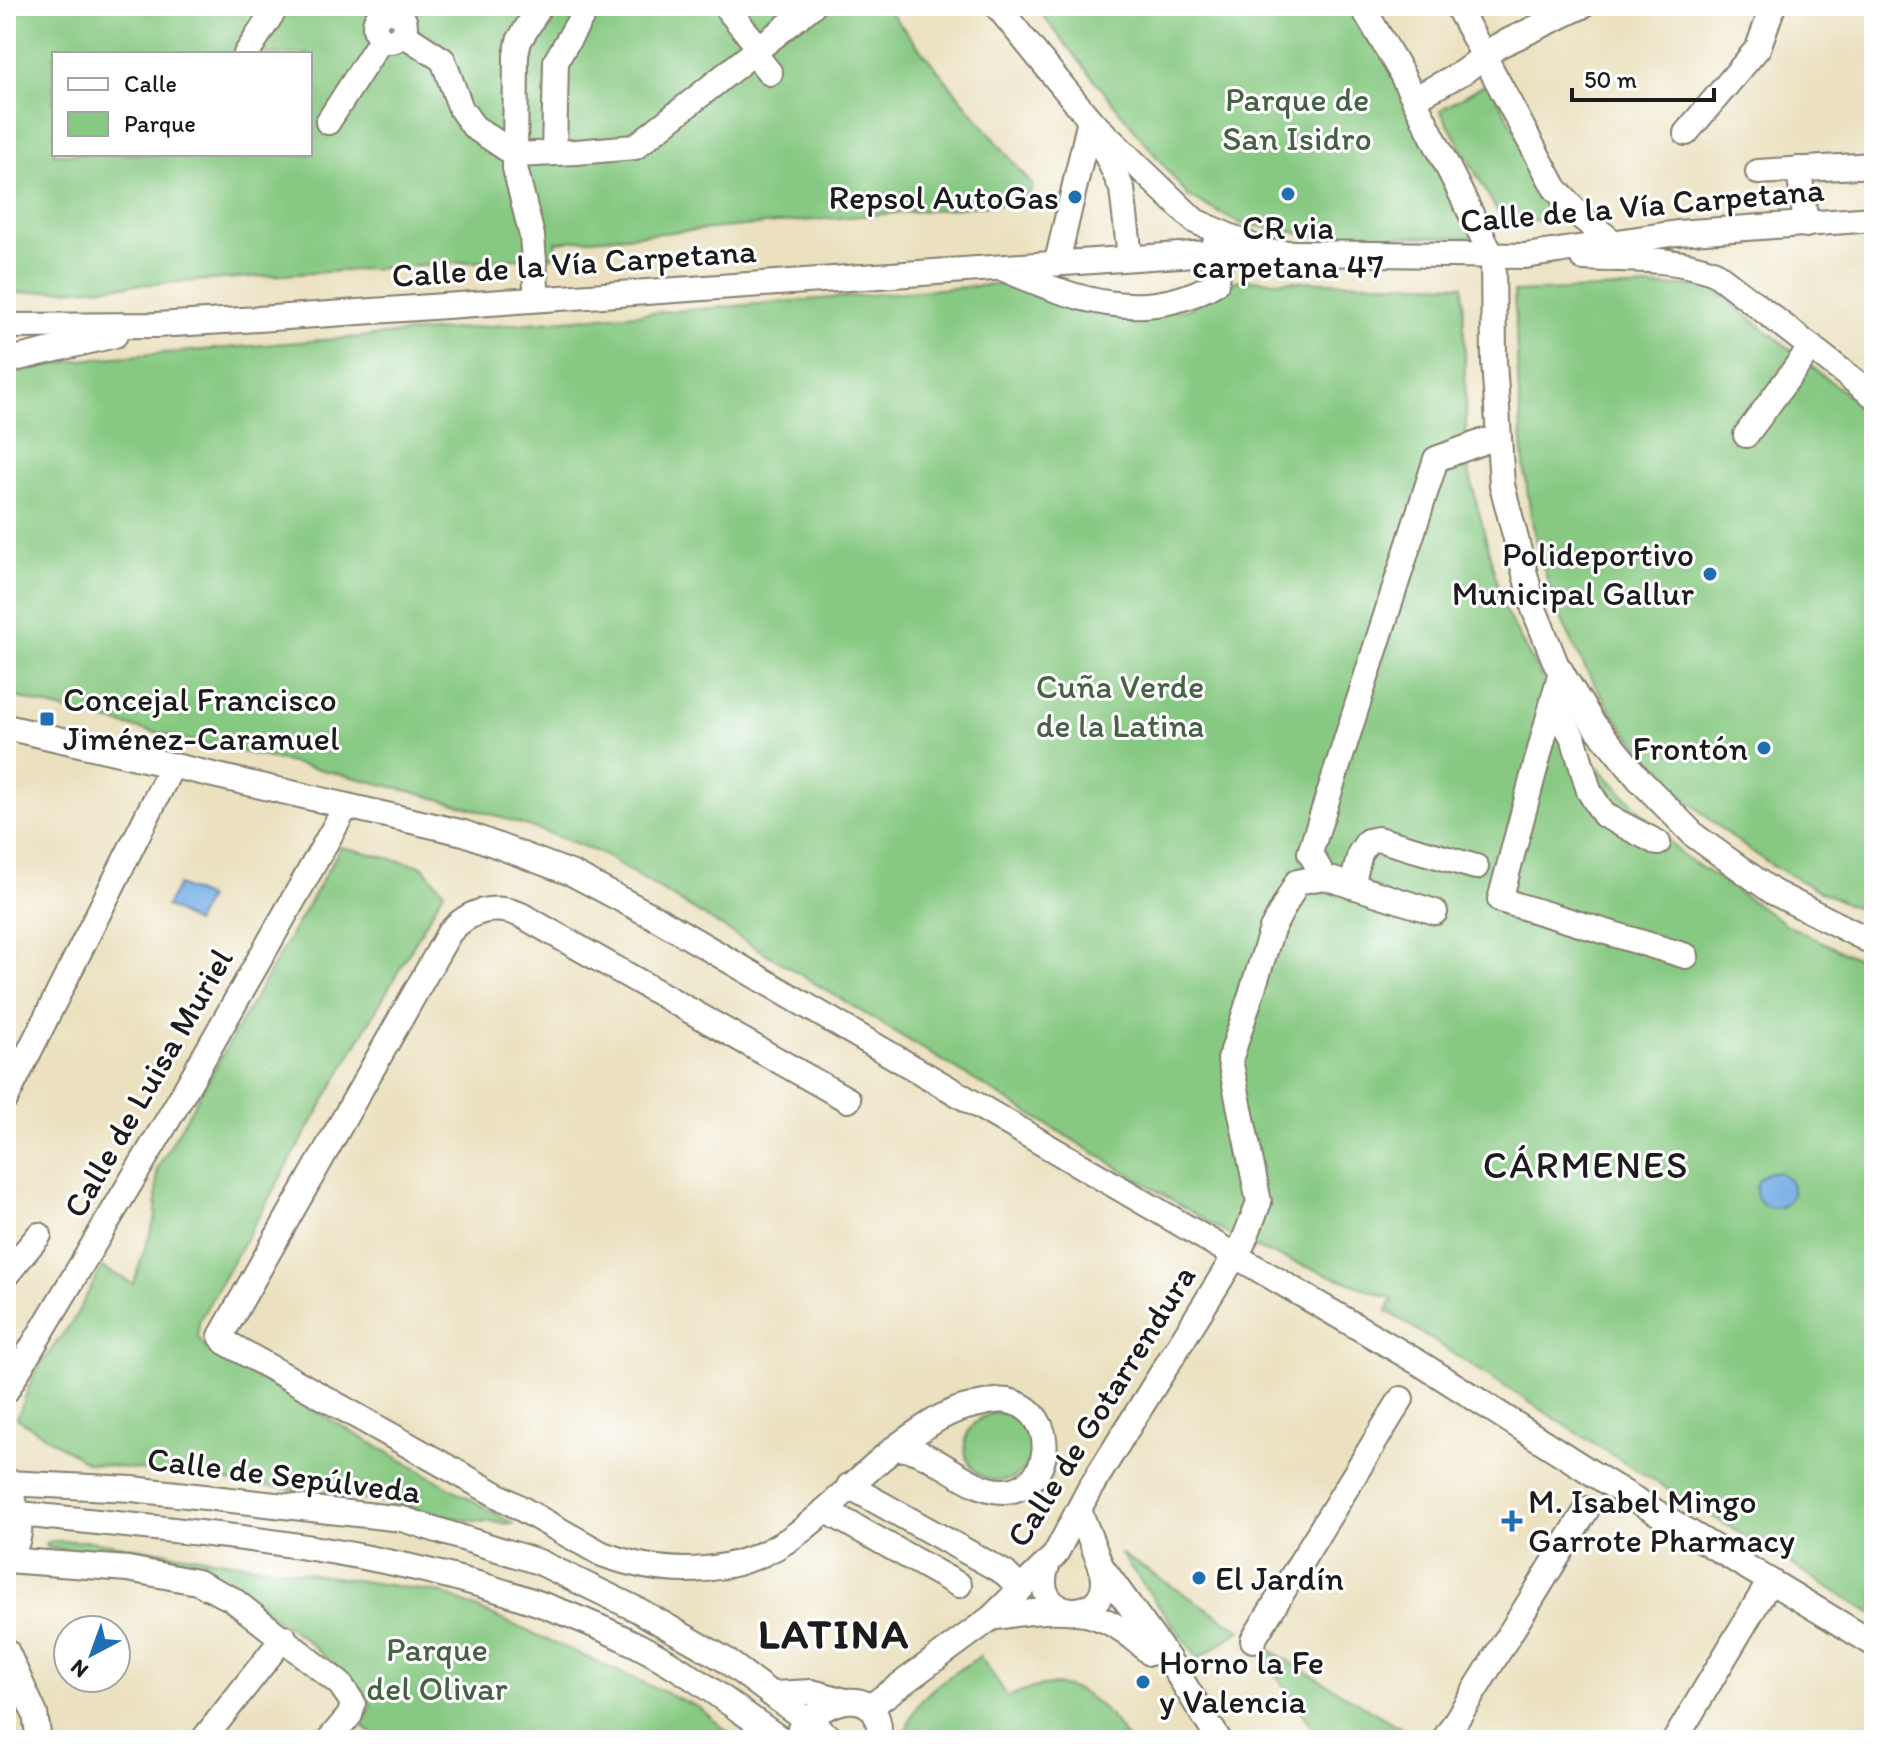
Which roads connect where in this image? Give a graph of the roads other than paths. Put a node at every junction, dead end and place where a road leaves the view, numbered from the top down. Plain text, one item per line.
1 (277, 6) edge
2 (540, 6) edge
3 (588, 6) edge
4 (725, 6) edge
5 (812, 6) edge
6 (997, 6) edge
7 (1362, 6) edge
8 (1457, 6) edge
9 (1582, 6) edge
10 (1773, 6) edge
11 (386, 19) edge
12 (757, 51) junction
13 (247, 52) edge
14 (1485, 55) junction
15 (770, 73) dead end
16 (1414, 99) junction
17 (1090, 120) junction
18 (328, 122) dead end
19 (1686, 133) dead end
20 (554, 153) junction
21 (516, 155) junction
22 (1874, 165) edge
23 (1799, 169) junction
24 (1758, 172) dead end
25 (1874, 219) edge
26 (1195, 221) junction
27 (1806, 225) junction
28 (1613, 242) junction
29 (1261, 251) junction
30 (1223, 252) junction
31 (1525, 256) junction
32 (1130, 257) junction
33 (1493, 258) junction
34 (1057, 262) junction
35 (998, 267) junction
36 (537, 299) junction
37 (156, 325) junction
38 (6, 326) edge
39 (1811, 347) junction
40 (8, 361) edge
41 (1874, 396) edge
42 (1746, 435) dead end
43 (1499, 440) junction
44 (1561, 671) junction
45 (1553, 701) junction
46 (6, 727) edge
47 (171, 768) junction
48 (346, 807) junction
49 (1658, 843) dead end
50 (1476, 867) dead end
51 (1324, 877) junction
52 (1352, 886) junction
53 (1435, 912) dead end
54 (1874, 943) edge
55 (1686, 956) dead end
56 (6, 1098) edge
57 (848, 1100) dead end
58 (39, 1235) dead end
59 (1234, 1257) junction
60 (6, 1275) edge
61 (6, 1391) edge
62 (1401, 1399) dead end
63 (893, 1449) junction
64 (6, 1483) edge
65 (849, 1486) junction
66 (6, 1491) edge
67 (1084, 1500) junction
68 (1587, 1509) dead end
69 (825, 1510) junction
70 (20, 1514) junction
71 (1052, 1559) junction
72 (6, 1560) edge
73 (1101, 1566) junction
74 (1770, 1581) junction
75 (959, 1585) dead end
76 (1021, 1589) junction
77 (1070, 1611) junction
78 (991, 1618) junction
79 (284, 1637) junction
80 (1253, 1640) dead end
81 (1874, 1644) edge
82 (6, 1650) edge
83 (1182, 1686) junction
84 (774, 1694) junction
85 (842, 1700) junction
86 (870, 1707) junction
87 (807, 1719) junction
88 (342, 1735) edge
89 (1677, 1739) edge
90 (39, 1740) edge
91 (203, 1740) edge
92 (782, 1740) edge
93 (791, 1740) edge
94 (833, 1740) edge
95 (879, 1740) edge
96 (1219, 1740) edge
97 (1444, 1740) edge

1 - 13 street
2 - 21 street
3 - 20 street
4 - 12 street
5 - 12 street
6 - 17 street
7 - 16 street
8 - 14 street
9 - 14 street
10 - 19 street
11 - 18 street
11 - 21 street
12 - 15 street
12 - 20 street
14 - 16 street
14 - 28 street
16 - 33 street
17 - 26 street
17 - 32 street
17 - 34 street
20 - 21 street
21 - 36 street
22 - 23 street
23 - 24 street
23 - 27 street
25 - 27 street, Calle de la Vía Carpetana
26 - 29 street
26 - 30 street
27 - 28 street, Calle de la Vía Carpetana
28 - 31 street, Calle de la Vía Carpetana
29 - 30 street, Calle de la Vía Carpetana
29 - 33 street, Calle de la Vía Carpetana
30 - 32 street, Calle de la Vía Carpetana
30 - 35 street, Calle de la Vía Carpetana
31 - 33 street, Calle de la Vía Carpetana
31 - 39 street
32 - 34 street, Calle de la Vía Carpetana
33 - 43 street
34 - 35 street, Calle de la Vía Carpetana
35 - 36 street, Calle de la Vía Carpetana
36 - 37 street, Calle de la Vía Carpetana
37 - 38 street, Calle de la Vía Carpetana
37 - 40 street, Calle de la Vía Carpetana
39 - 41 street
39 - 42 street
43 - 44 street
43 - 51 street
44 - 45 street
44 - 54 street
45 - 49 street
45 - 55 street
46 - 47 street
47 - 48 street
47 - 56 street
48 - 59 street
48 - 61 street, Calle de Luisa Muriel
50 - 52 street
51 - 52 street
51 - 59 street, Calle de Gotarrendura
52 - 53 street
57 - 69 street
58 - 60 street
59 - 67 street, Calle de Gotarrendura
59 - 74 street
62 - 80 street
63 - 63 street
63 - 65 street
64 - 84 street, Calle de Sepúlveda
65 - 69 street
65 - 76 street
66 - 70 street
67 - 71 street, Calle de Gotarrendura
67 - 73 street
68 - 97 street
69 - 75 street
70 - 72 street
70 - 92 street, Calle de Sepúlveda
71 - 73 street
71 - 76 street, Calle de Gotarrendura
71 - 77 street
72 - 79 street
73 - 77 street
73 - 83 street
74 - 81 street
74 - 89 street
76 - 78 street, Calle de Gotarrendura
77 - 78 street
77 - 83 street
78 - 86 street, Calle de Gotarrendura
79 - 88 street
79 - 91 street
82 - 90 street
83 - 96 street
84 - 85 street
84 - 87 street, Calle de Sepúlveda
85 - 86 street
85 - 87 street
86 - 95 street
87 - 93 street
87 - 94 street, Calle de Sepúlveda

